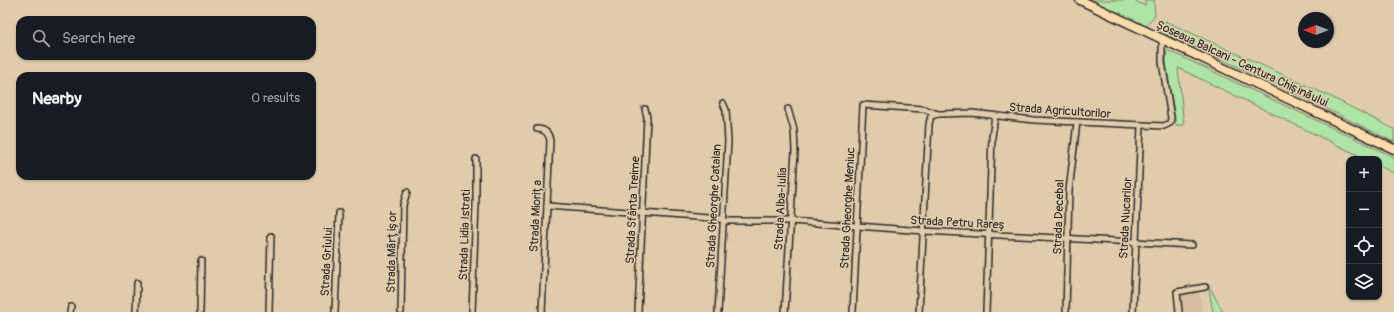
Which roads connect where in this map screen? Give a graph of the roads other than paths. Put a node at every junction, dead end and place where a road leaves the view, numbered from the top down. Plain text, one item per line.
1 (1080, 0) edge
2 (1162, 39) junction
3 (722, 103) dead end
4 (863, 105) joint
5 (645, 109) dead end
6 (788, 109) dead end
7 (938, 114) junction
8 (995, 116) junction
9 (1077, 122) junction
10 (1141, 125) junction
11 (537, 129) dead end
12 (1394, 149) edge
13 (476, 159) dead end
14 (407, 192) dead end
15 (547, 206) junction
16 (339, 213) dead end
17 (642, 214) junction
18 (723, 220) junction
19 (790, 221) junction
20 (857, 226) junction
21 (924, 231) junction
22 (988, 234) junction
23 (271, 236) dead end
24 (1068, 239) junction
25 (1135, 243) junction
26 (1192, 245) dead end
27 (201, 261) dead end
28 (137, 283) dead end
29 (1205, 287) dead end
30 (136, 312) edge
31 (200, 312) edge
32 (268, 312) edge
33 (335, 312) edge
34 (401, 312) edge
35 (472, 312) edge
36 (542, 312) edge
37 (638, 312) edge
38 (718, 312) edge
39 (786, 312) edge
40 (852, 312) edge
41 (919, 312) edge
42 (986, 312) edge
43 (1066, 312) edge
44 (1133, 312) edge
45 (1179, 312) edge

1 - 2 highway, Șoseaua Balcani - Centura Chișinăului
2 - 10 street, Strada Agricultorilor
2 - 12 highway, Șoseaua Balcani - Centura Chișinăului
3 - 18 street, Strada Gheorghe Catalan
4 - 7 street, Strada Agricultorilor
4 - 20 street, Strada Gheorghe Meniuc
5 - 17 street, Strada Sfânta Treime
6 - 19 street, Strada Alba-Iulia
7 - 8 street, Strada Agricultorilor
7 - 21 street
8 - 9 street, Strada Agricultorilor
8 - 22 street
9 - 10 street, Strada Agricultorilor
9 - 24 street, Strada Decebal
10 - 25 street, Strada Nucarilor
11 - 15 street, Strada Miorița
13 - 35 street, Strada Lidia Istrati
14 - 34 street, Strada Mărțișor
15 - 17 street, Strada Petru Rareș
15 - 36 street, Strada Miorița
16 - 33 street, Strada Grîului
17 - 18 street, Strada Petru Rareș
17 - 37 street, Strada Sfânta Treime
18 - 19 street, Strada Petru Rareș
18 - 38 street, Strada Gheorghe Catalan
19 - 20 street, Strada Petru Rareș
19 - 39 street, Strada Alba-Iulia
20 - 21 street, Strada Petru Rareș
20 - 40 street, Strada Gheorghe Meniuc
21 - 22 street, Strada Petru Rareș
21 - 41 street
22 - 24 street, Strada Petru Rareș
22 - 42 street
23 - 32 street
24 - 25 street, Strada Petru Rareș
24 - 43 street, Strada Decebal
25 - 26 street, Strada Petru Rareș
25 - 44 street, Strada Nucarilor
27 - 31 street
28 - 30 street
29 - 45 street

